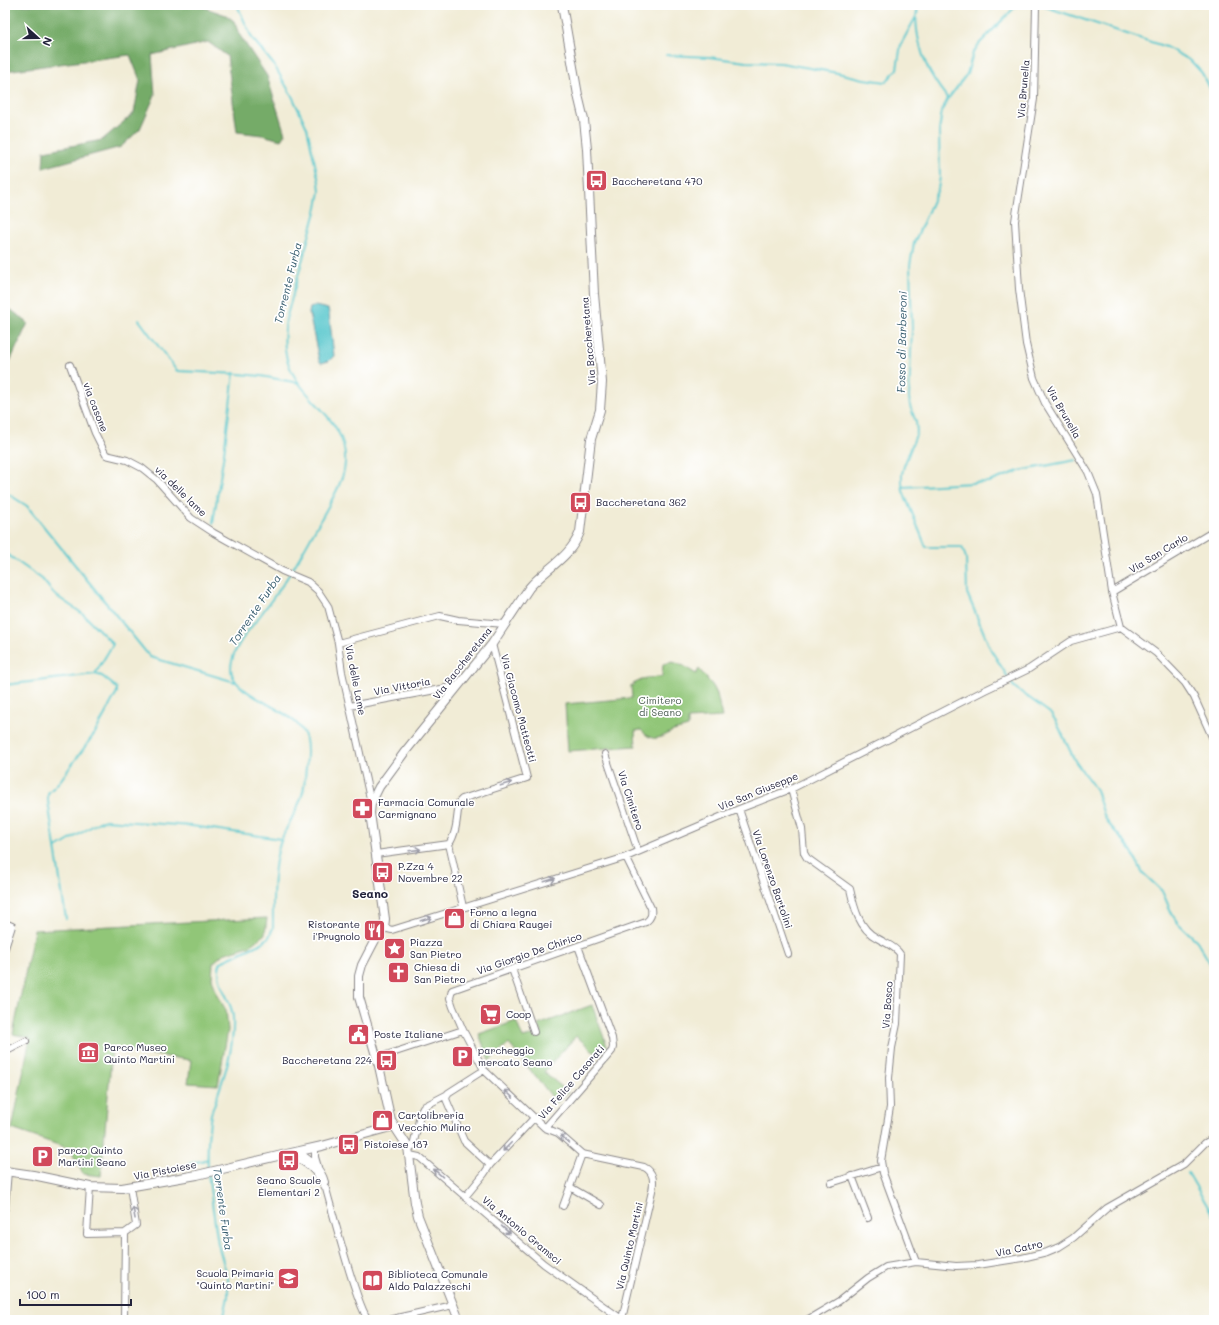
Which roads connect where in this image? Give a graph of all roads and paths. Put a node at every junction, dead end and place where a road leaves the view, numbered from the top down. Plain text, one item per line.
1 (562, 5) edge
2 (1036, 5) edge
3 (70, 365) dead end
4 (106, 455) joint
5 (1214, 531) edge
6 (294, 576) joint
7 (1112, 592) junction
8 (504, 624) junction
9 (1121, 627) junction
10 (338, 642) junction
11 (492, 644) junction
12 (457, 686) junction
13 (350, 706) junction
14 (1214, 741) edge
15 (605, 754) dead end
16 (791, 789) junction
17 (371, 803) junction
18 (739, 809) junction
19 (449, 844) junction
20 (638, 851) junction
21 (376, 854) junction
22 (626, 857) junction
23 (463, 907) junction
24 (5, 923) edge
25 (386, 929) junction
26 (578, 946) junction
27 (5, 948) edge
28 (788, 954) dead end
29 (512, 969) junction
30 (463, 1030) junction
31 (534, 1032) dead end
32 (26, 1041) dead end
33 (5, 1052) edge
34 (377, 1058) junction
35 (484, 1070) junction
36 (446, 1097) junction
37 (534, 1118) junction
38 (394, 1126) junction
39 (545, 1128) junction
40 (1214, 1138) edge
41 (315, 1148) junction
42 (298, 1152) junction
43 (409, 1152) junction
44 (287, 1154) junction
45 (582, 1154) junction
46 (490, 1165) junction
47 (318, 1167) junction
48 (882, 1167) junction
49 (6, 1170) edge
50 (852, 1176) junction
51 (830, 1183) dead end
52 (90, 1187) junction
53 (130, 1187) junction
54 (570, 1187) junction
55 (326, 1189) junction
56 (465, 1197) junction
57 (601, 1204) dead end
58 (563, 1206) dead end
59 (5, 1208) edge
60 (868, 1218) dead end
61 (125, 1233) junction
62 (916, 1262) junction
63 (453, 1305) junction
64 (124, 1320) edge
65 (369, 1320) edge
66 (388, 1320) edge
67 (459, 1320) edge
68 (623, 1320) edge
69 (807, 1320) edge

1 - 8 street, Via Baccheretana
2 - 7 street, Via Brunella
3 - 4 street, via casone
4 - 6 street, via delle lame
5 - 7 street, Via San Carlo
6 - 10 street, Via delle Lame
7 - 9 street, Via Brunella
8 - 10 street
8 - 11 street, Via Baccheretana
9 - 14 street
9 - 16 street, Via San Giuseppe
10 - 13 street, Via delle Lame
11 - 12 street, Via Baccheretana
19 -> 11 street, Via Giacomo Matteotti
12 - 13 street, Via Vittoria
12 - 17 street, Via Baccheretana
13 - 17 street, Via delle Lame
15 - 20 street, Via Cimitero
16 - 18 street, Via San Giuseppe
16 - 48 street, Via Bosco
17 - 21 street, Via Baccheretana
18 - 20 street, Via San Giuseppe
18 - 28 street, Via Lorenzo Bartolini
21 -> 19 street
19 - 23 street
20 - 22 street, Via San Giuseppe
21 - 25 street, Via Baccheretana
23 -> 22 street, Via San Giuseppe
22 - 26 street, Via Giorgio De Chirico
25 -> 23 street, Via San Giuseppe
24 - 27 street
25 - 34 street
26 - 29 street, Via Giorgio De Chirico
26 - 39 street, Via Felice Casorati
29 - 30 street, Via Giorgio De Chirico
29 - 31 street
30 - 34 street
30 - 35 street, Via Giorgio De Chirico
32 - 33 street
34 - 38 street
35 - 36 street
37 -> 35 street, Via Giorgio De Chirico
36 - 43 street
36 - 46 street
37 - 39 street, Via Felice Casorati
37 -> 46 street
38 - 41 street, Via Pistoiese
38 - 43 street
45 -> 39 street
40 - 62 street, Via Catro
41 - 42 street, Via Pistoiese
41 - 47 street
42 - 44 street, Via Pistoiese
42 - 47 street
56 -> 43 street, Via Antonio Gramsci
43 - 63 street
44 - 53 street, Via Pistoiese
44 - 55 street
45 - 54 street
45 - 68 street, Via Quinto Martini
46 - 56 street
47 - 55 street
48 - 50 street
48 - 62 street, Via Bosco
49 - 52 street, Via Pistoiese
49 - 59 street, Via Pistoiese
50 - 51 street
50 - 60 street
52 - 53 street, Via Pistoiese
52 - 61 street
61 -> 53 street
54 - 57 street
54 - 58 street
55 - 65 street
56 -> 68 street, Via Antonio Gramsci
61 - 64 street
62 - 69 street, Via Catro
63 - 66 street
63 - 67 street

